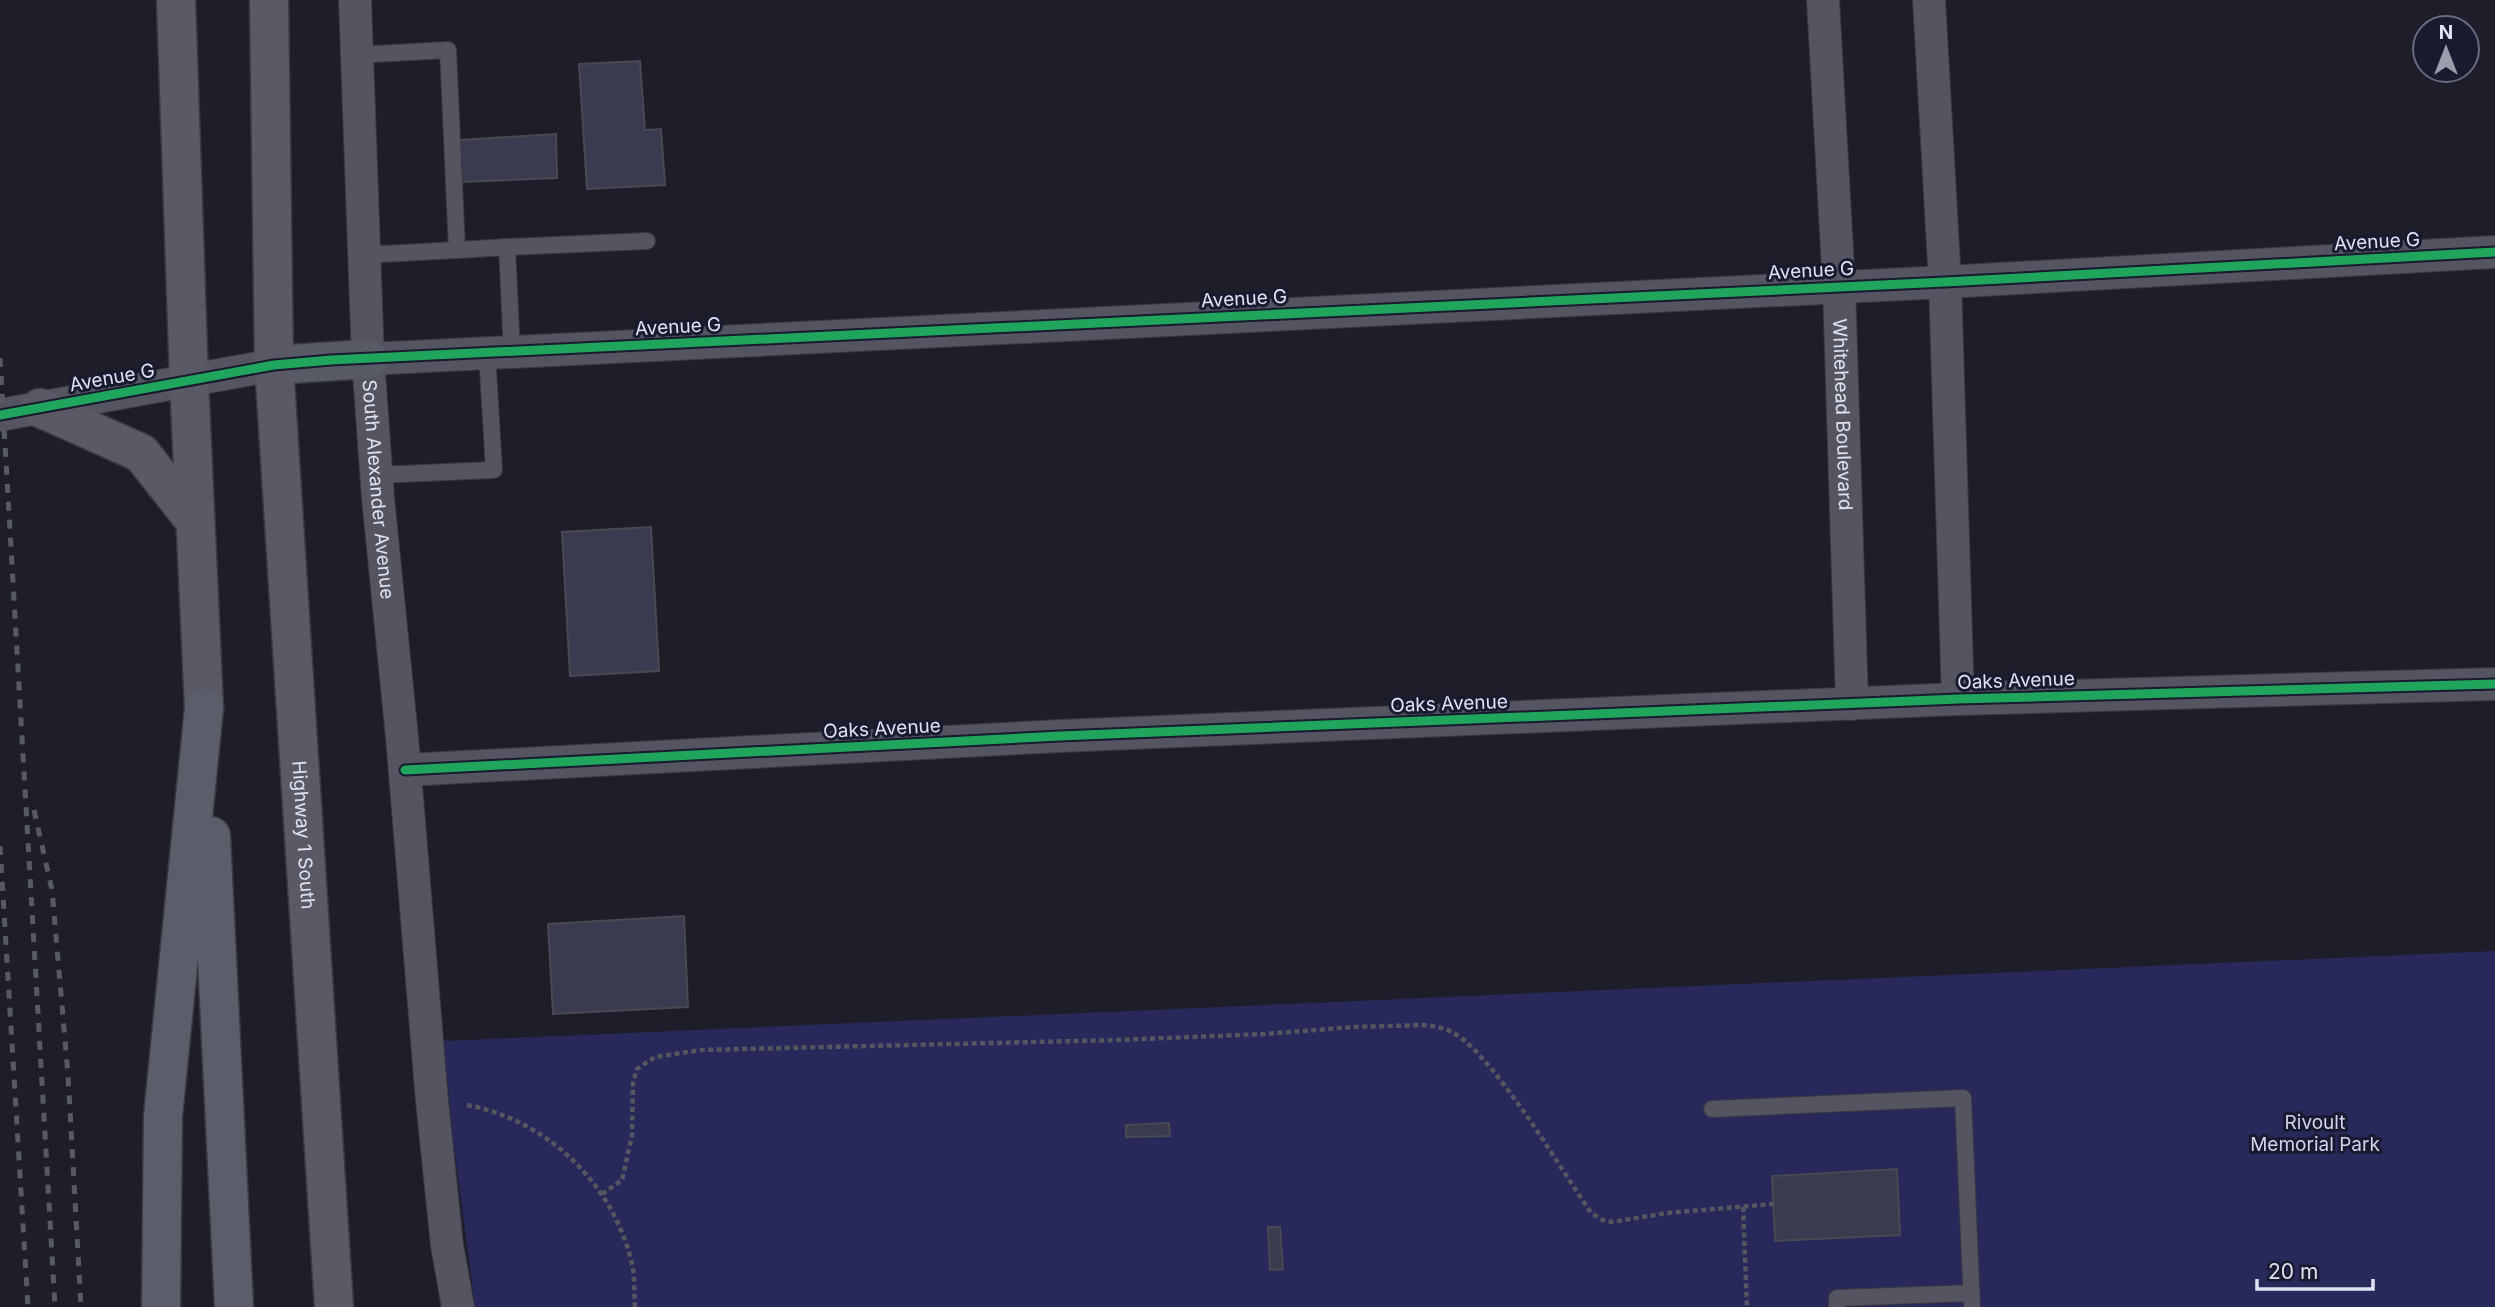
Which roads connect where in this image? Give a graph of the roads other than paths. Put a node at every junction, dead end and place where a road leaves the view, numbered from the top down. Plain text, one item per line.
1 (176, 0) edge
2 (269, 0) edge
3 (355, 0) edge
4 (1823, 0) edge
5 (1929, 0) edge
6 (356, 55) junction
7 (646, 241) dead end
8 (507, 247) junction
9 (457, 250) junction
10 (2495, 252) edge
11 (364, 255) junction
12 (1945, 282) junction
13 (1839, 286) junction
14 (499, 352) junction
15 (368, 359) junction
16 (274, 365) junction
17 (189, 380) junction
18 (40, 408) junction
19 (0, 415) edge
20 (376, 475) junction
21 (195, 521) junction
22 (2495, 684) edge
23 (1958, 699) junction
24 (1852, 704) junction
25 (204, 708) junction
26 (405, 770) junction
27 (1712, 1110) dead end
28 (1972, 1300) edge
29 (161, 1307) edge
30 (234, 1307) edge
31 (334, 1307) edge
32 (458, 1307) edge
33 (1837, 1307) edge

1 - 17 main road
2 - 16 main road, Highway 1 South
3 - 6 street, South Alexander Avenue
4 - 13 street, Whitehead Boulevard
5 - 12 street
6 - 9 lane
6 - 11 street, South Alexander Avenue
7 - 8 lane
8 - 9 lane
8 - 14 lane
9 - 11 lane
10 - 12 street, Avenue G
11 - 15 street, South Alexander Avenue
12 - 13 street, Avenue G
12 - 23 street
13 - 14 street, Avenue G
13 - 24 street, Whitehead Boulevard
14 - 15 street, Avenue G
14 - 20 lane
15 - 16 street, Avenue G
15 - 20 street, South Alexander Avenue
16 - 17 street, Avenue G
16 - 31 main road, Highway 1 South
17 - 18 street, Avenue G
17 - 21 main road
18 - 19 street, Avenue G
18 - 21 main road
20 - 26 street, South Alexander Avenue
21 - 25 main road
22 - 23 street, Oaks Avenue
23 - 24 street, Oaks Avenue
24 - 26 street, Oaks Avenue
25 - 29 highway
25 - 30 highway
26 - 32 street, South Alexander Avenue
27 - 28 lane
28 - 33 lane

